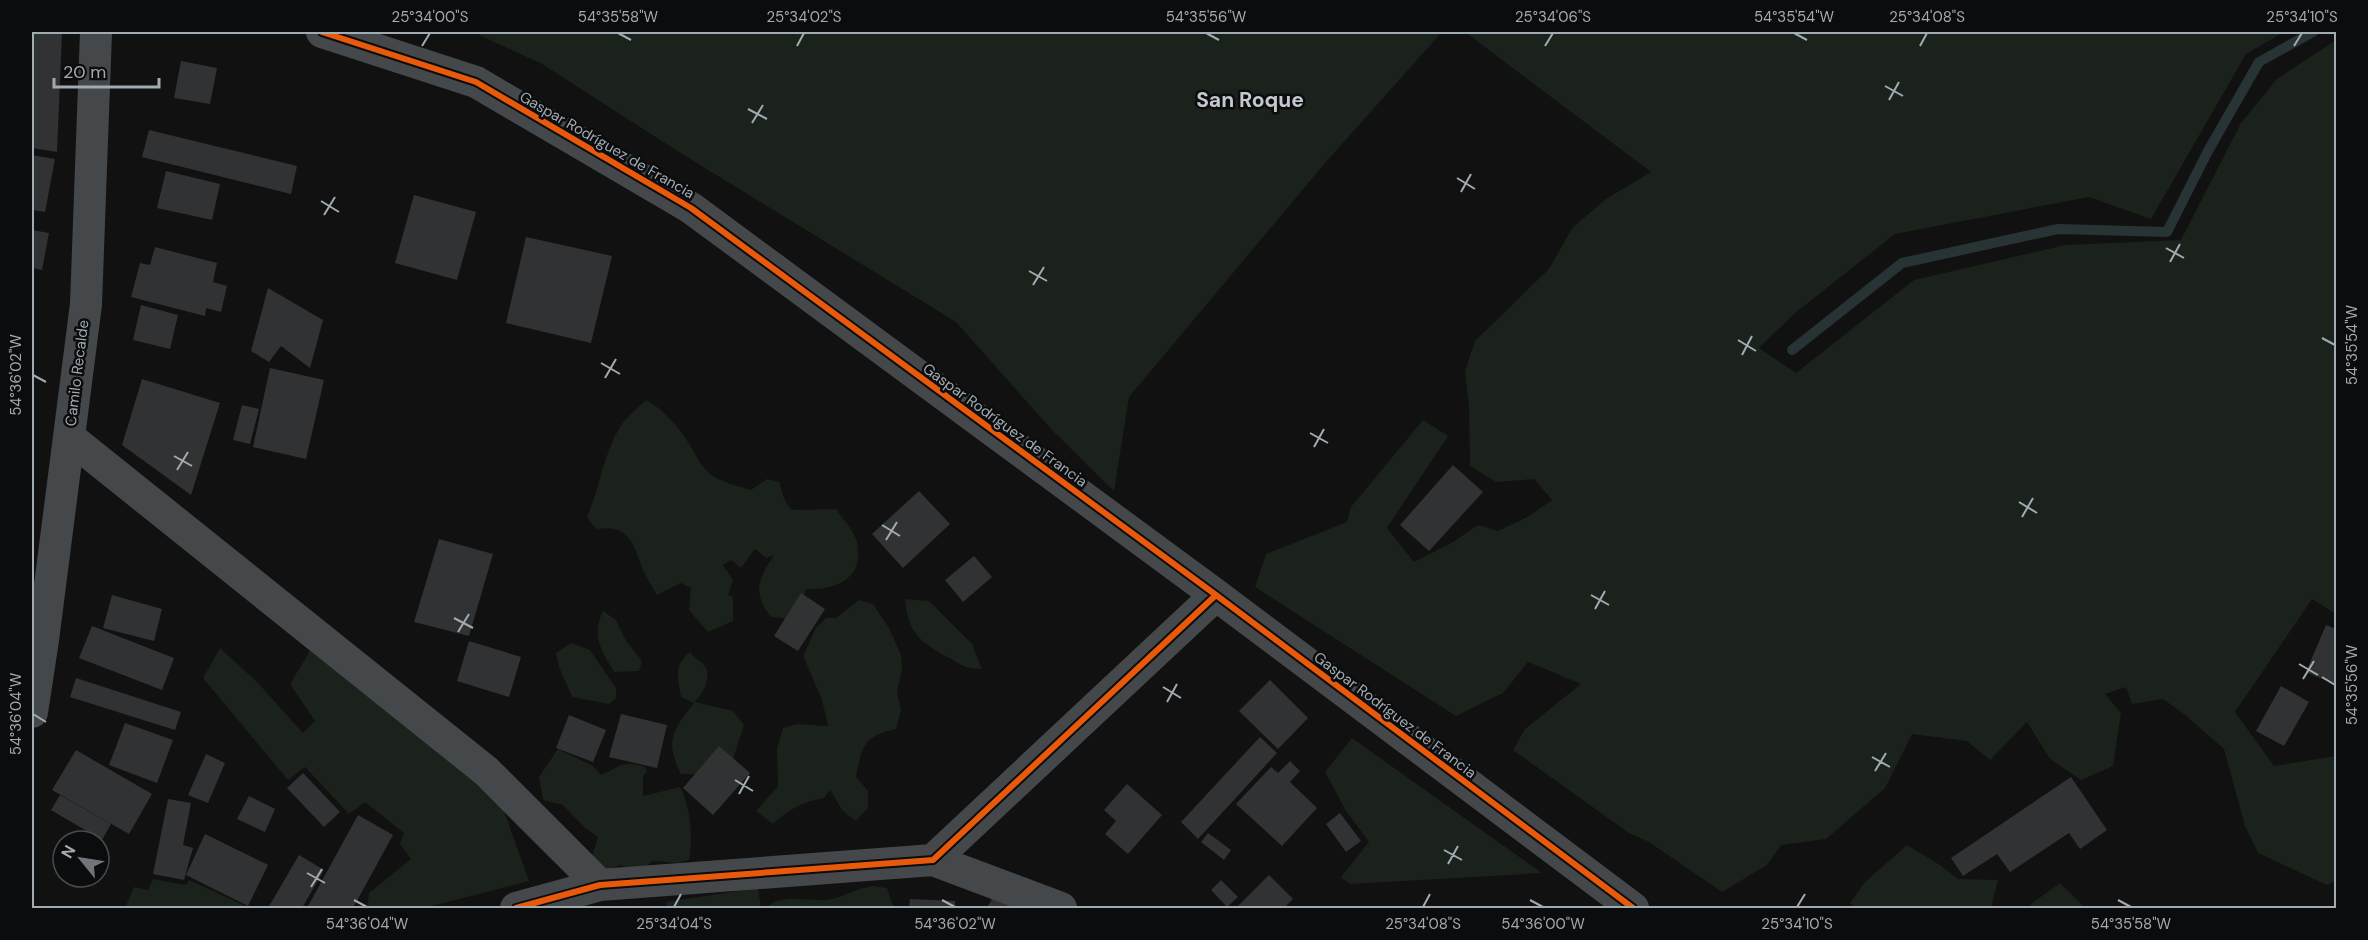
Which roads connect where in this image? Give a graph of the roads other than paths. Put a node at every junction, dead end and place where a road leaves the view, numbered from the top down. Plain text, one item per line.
1 (96, 32) edge
2 (322, 32) edge
3 (69, 437) junction
4 (1216, 595) junction
5 (38, 639) edge
6 (32, 712) edge
7 (933, 860) junction
8 (600, 885) junction
9 (516, 909) edge
10 (1061, 909) edge
11 (1633, 909) edge

1 - 3 street, Camilo Recalde
2 - 4 street, Gaspar Rodríguez de Francia
3 - 5 street, Camilo Recalde
3 - 8 street
4 - 7 street
4 - 11 street, Gaspar Rodríguez de Francia
5 - 6 street, Camilo Recalde
7 - 8 street
7 - 10 street
8 - 9 street

